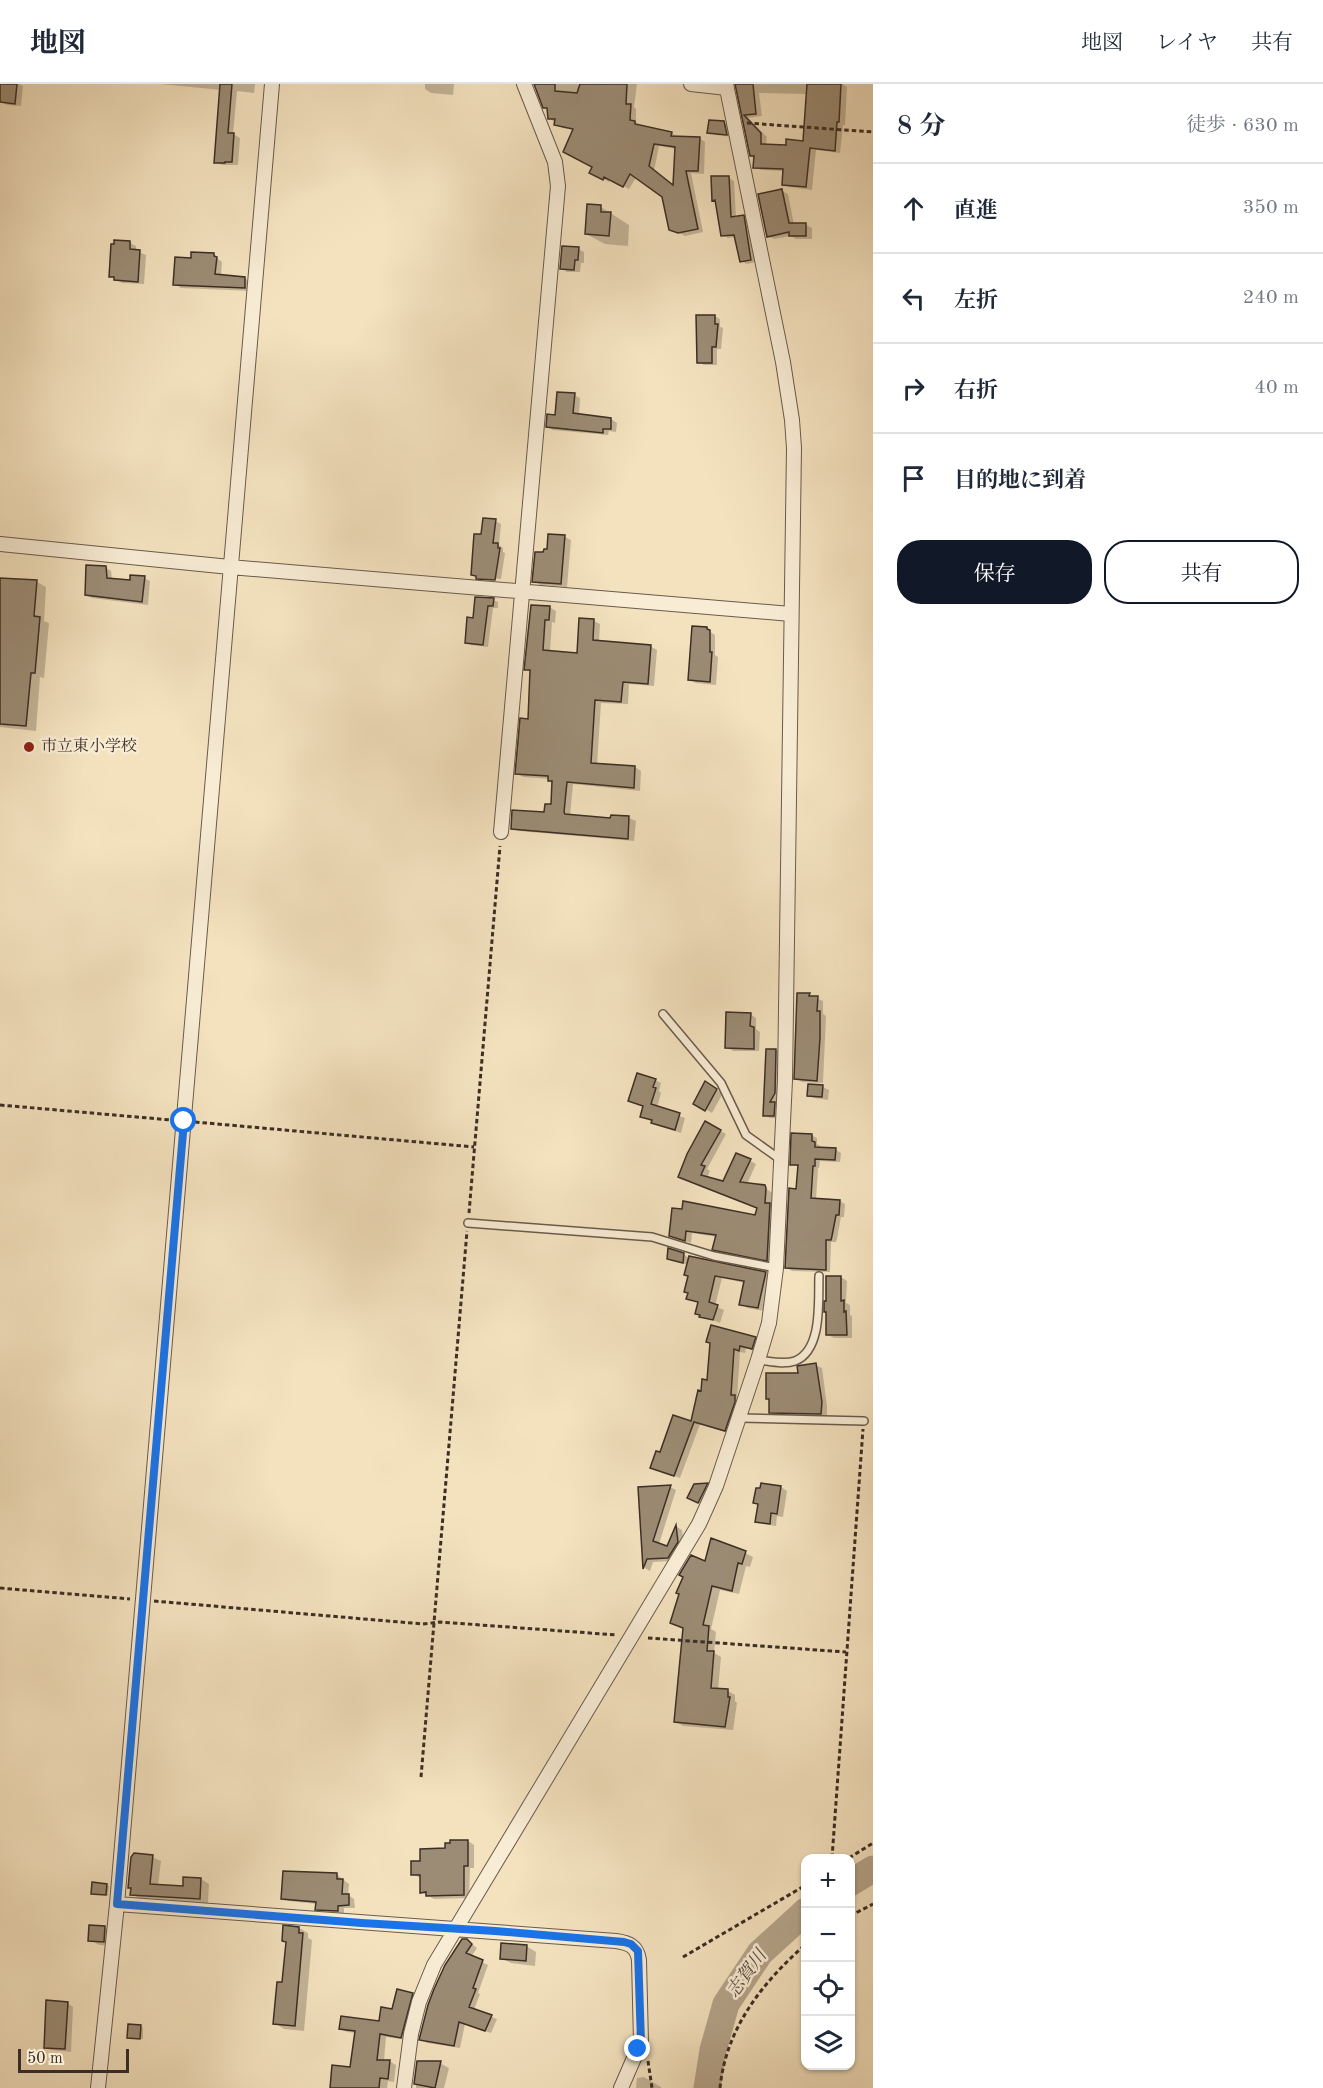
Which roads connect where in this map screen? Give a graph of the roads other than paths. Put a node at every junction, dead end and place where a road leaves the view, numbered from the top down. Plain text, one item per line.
1 (272, 84) edge
2 (524, 84) edge
3 (691, 84) edge
4 (726, 86) edge
5 (0, 544) edge
6 (230, 567) junction
7 (521, 591) junction
8 (791, 614) junction
9 (501, 832) road end
10 (663, 1014) dead end
11 (782, 1160) junction
12 (468, 1222) road end
13 (776, 1268) junction
14 (819, 1276) dead end
15 (758, 1360) junction
16 (740, 1418) junction
17 (864, 1421) road end
18 (117, 1904) junction
19 (456, 1930) junction
20 (98, 2088) edge
21 (404, 2088) edge
22 (621, 2088) edge

1 - 6 street
2 - 7 street
3 - 4 street
4 - 8 street
5 - 6 street
6 - 7 street
6 - 18 street
7 - 8 street
7 - 9 street
8 - 11 street
10 - 11 lane
11 - 13 street
12 - 13 lane
13 - 15 street
14 - 15 lane
15 - 16 street
16 - 17 lane
16 - 19 street
18 - 19 street
18 - 20 street
19 - 21 street
19 - 22 street

